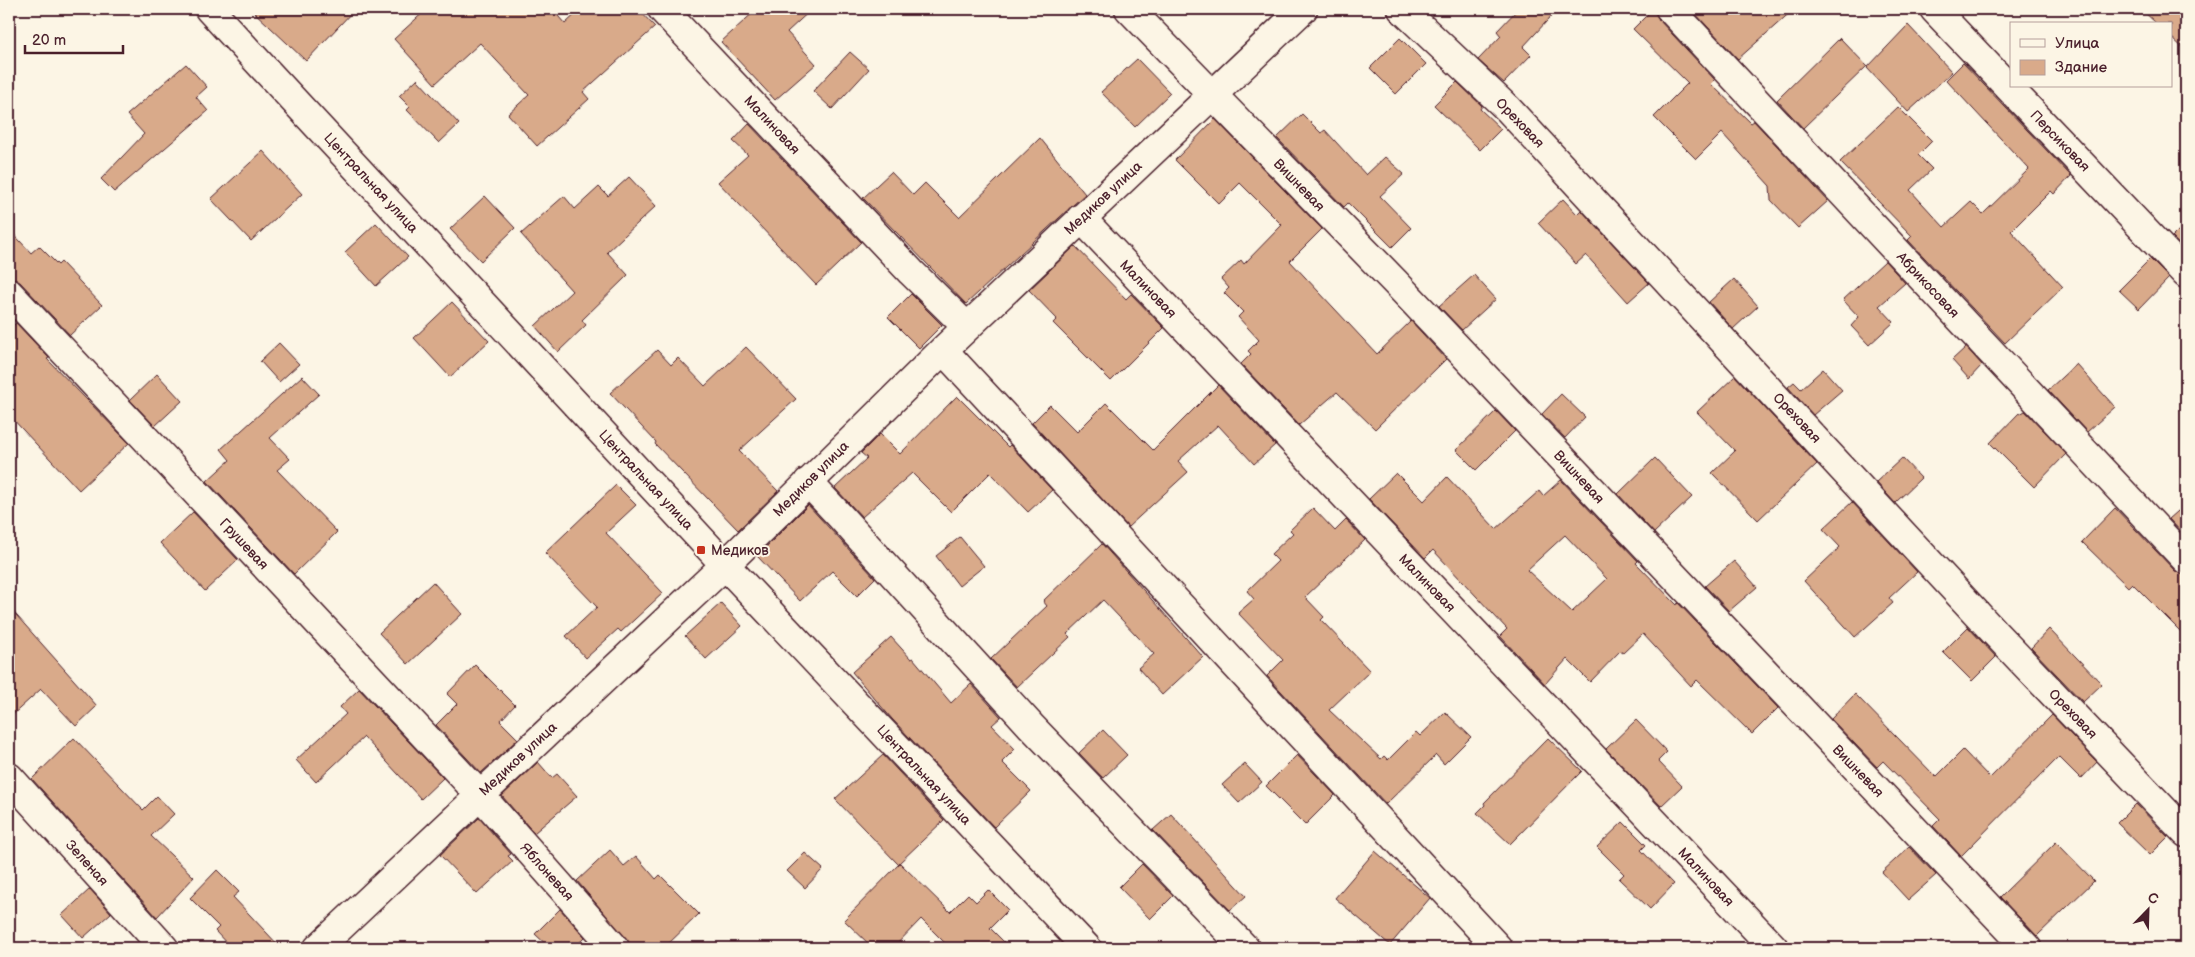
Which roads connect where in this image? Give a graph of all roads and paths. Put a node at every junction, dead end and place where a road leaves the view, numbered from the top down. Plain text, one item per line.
1 (209, 9) edge
2 (662, 9) edge
3 (1129, 9) edge
4 (1303, 9) edge
5 (1402, 9) edge
6 (1670, 9) edge
7 (1934, 9) edge
8 (1211, 96) junction
9 (1081, 218) junction
10 (2186, 274) edge
11 (9, 293) edge
12 (967, 328) junction
13 (943, 350) junction
14 (808, 482) junction
15 (2186, 560) edge
16 (725, 564) junction
17 (11, 784) edge
18 (480, 795) junction
19 (2186, 833) edge
20 (164, 948) edge
21 (318, 948) edge
22 (615, 948) edge
23 (1087, 948) edge
24 (1245, 948) edge
25 (1498, 948) edge
26 (1774, 948) edge
27 (2027, 948) edge

1 - 16 street, Центральная улица
2 - 12 street, Малиновая
3 - 8 street, Вишневая
4 - 8 street, Медиков улица
5 - 19 street, Ореховая
6 - 15 street, Абрикосовая
7 - 10 street, Персиковая
8 - 9 street, Медиков улица
8 - 27 street, Вишневая
9 - 12 street, Медиков улица
9 - 26 street, Малиновая
11 - 18 street, Грушевая
12 - 13 street, Медиков улица
13 - 14 street, Медиков улица
13 - 25 street
14 - 16 street, Медиков улица
14 - 24 street
16 - 18 street, Медиков улица
16 - 23 street, Центральная улица
17 - 20 street, Зеленая
18 - 21 street, Медиков улица
18 - 22 street, Яблоневая

